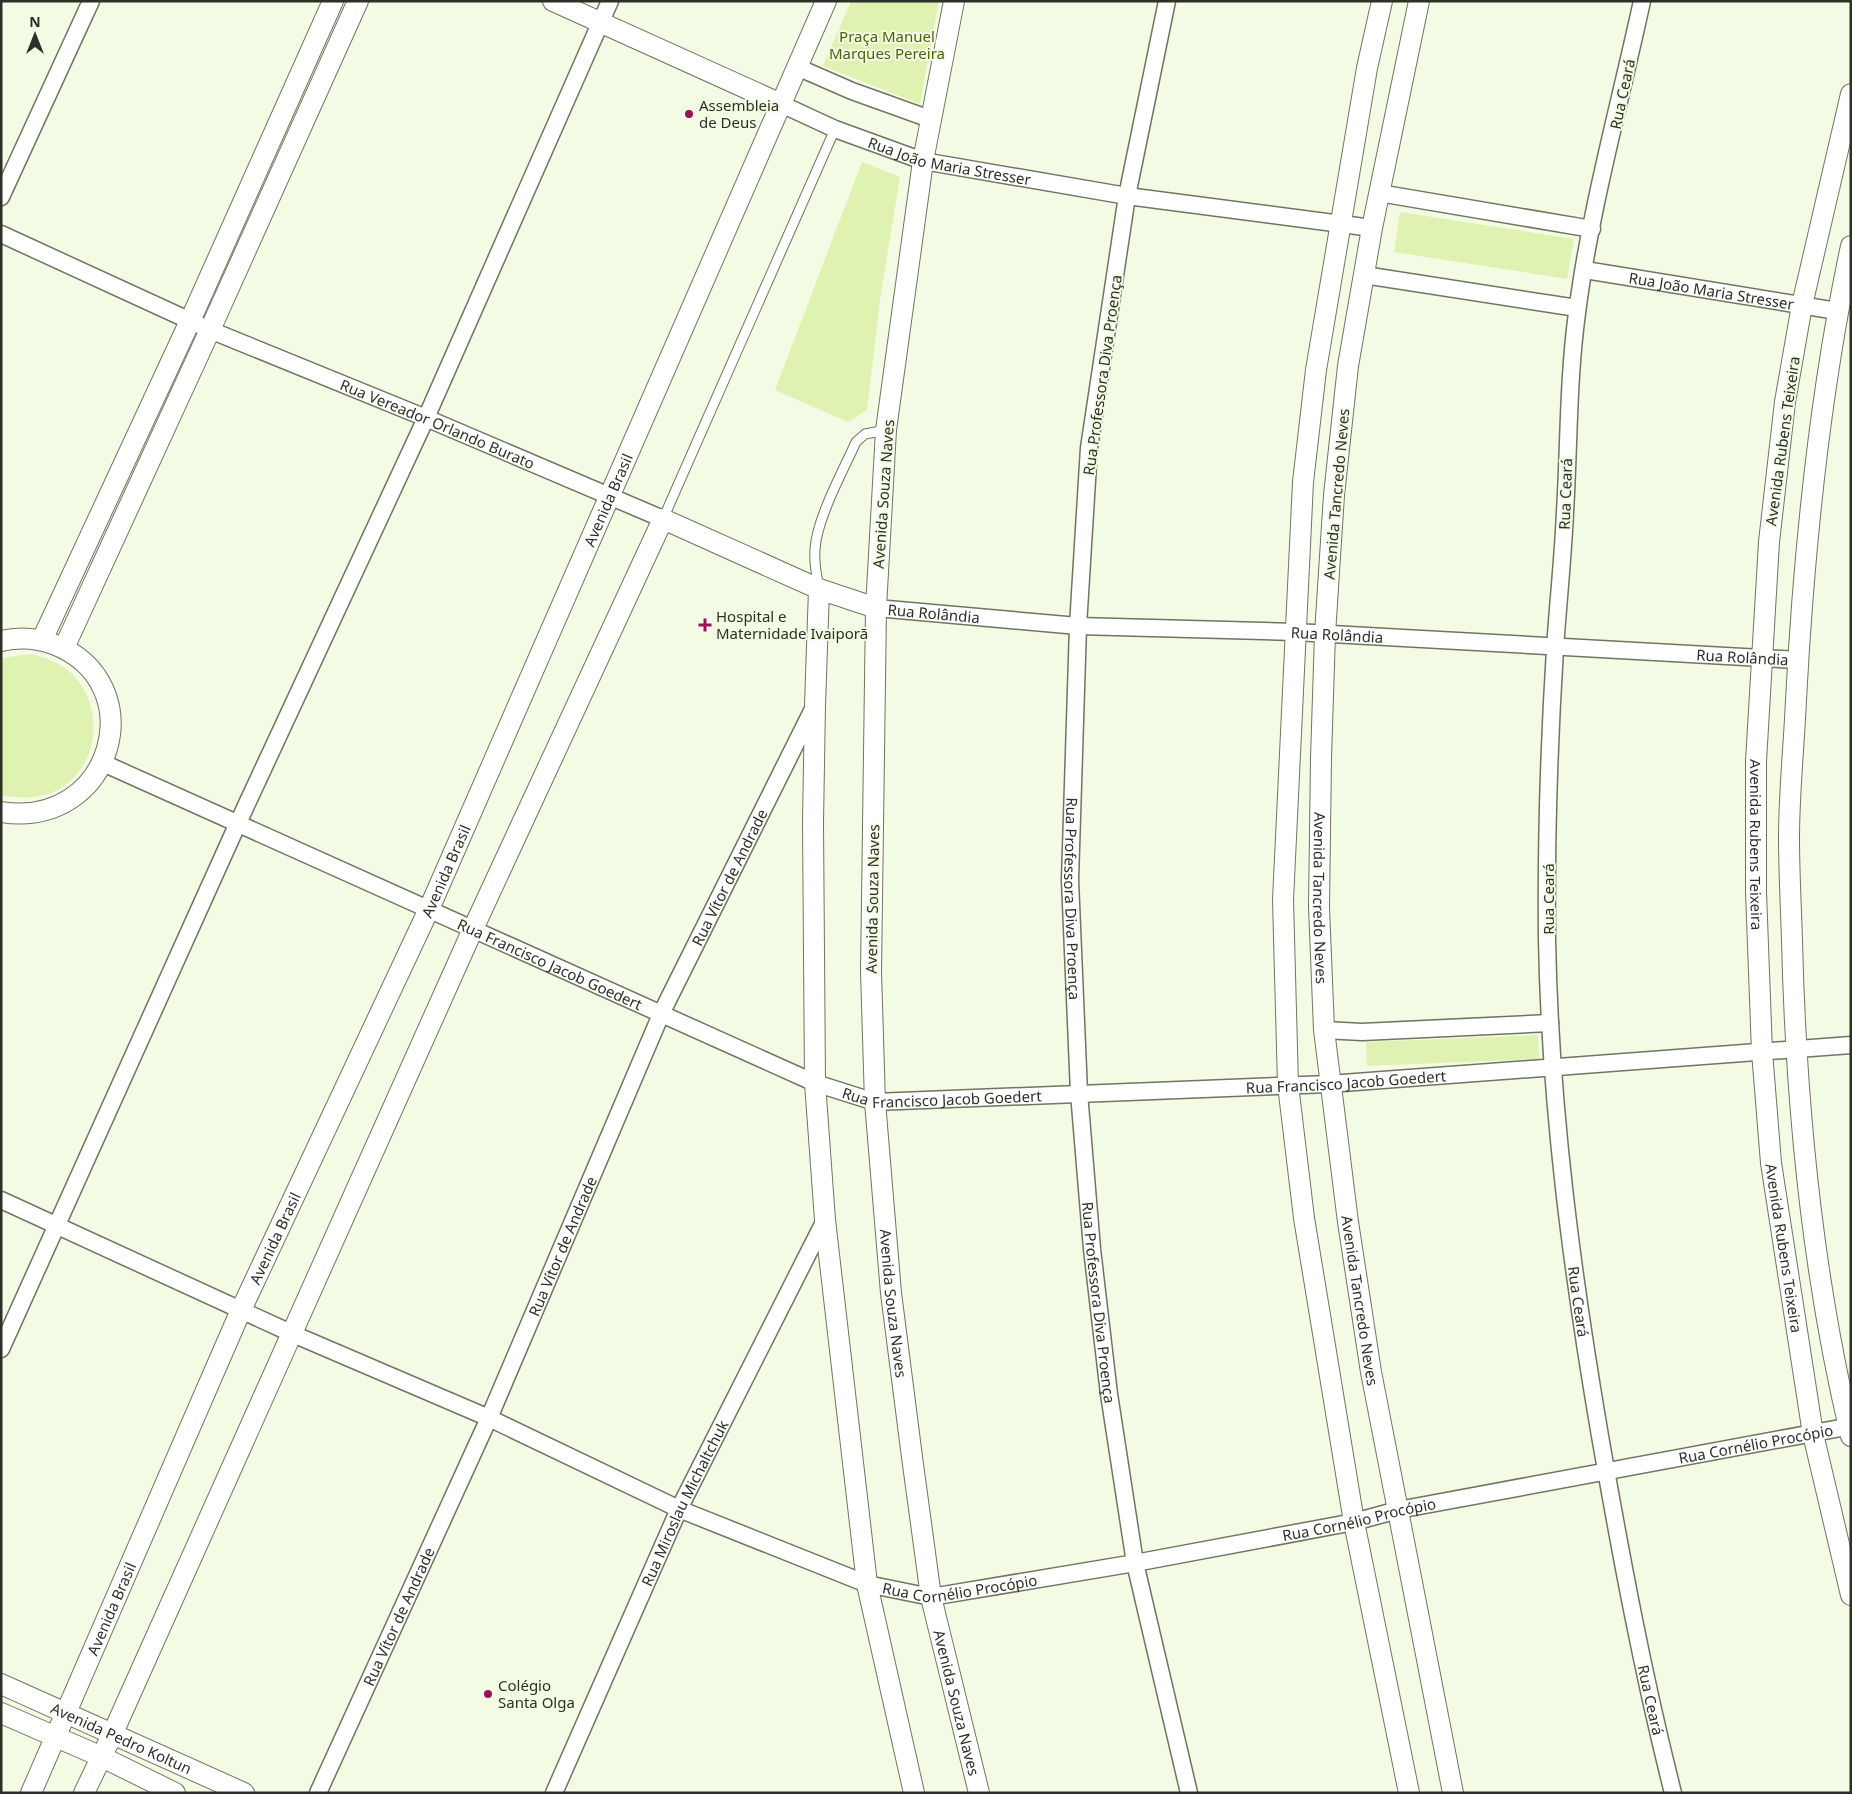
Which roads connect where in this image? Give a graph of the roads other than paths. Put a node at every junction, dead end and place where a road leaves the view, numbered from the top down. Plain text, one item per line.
1 (91, 1) edge
2 (332, 1) edge
3 (358, 1) edge
4 (554, 1) edge
5 (610, 1) edge
6 (826, 1) edge
7 (954, 1) edge
8 (1167, 1) edge
9 (1382, 1) edge
10 (1419, 1) edge
11 (1642, 1) edge
12 (601, 23) junction
13 (797, 67) junction
14 (1851, 94) edge
15 (781, 104) junction
16 (930, 119) junction
17 (835, 130) junction
18 (923, 161) junction
19 (1379, 193) junction
20 (1127, 196) junction
21 (1, 197) edge
22 (1341, 222) junction
23 (1372, 228) junction
24 (1592, 229) junction
25 (1, 234) edge
26 (1851, 246) edge
27 (1585, 270) junction
28 (1364, 275) junction
29 (1802, 305) junction
30 (1577, 308) junction
31 (1837, 311) junction
32 (190, 321) junction
33 (210, 330) junction
34 (426, 418) junction
35 (886, 430) junction
36 (610, 498) junction
37 (663, 519) junction
38 (819, 589) junction
39 (876, 608) junction
40 (1078, 626) junction
41 (1295, 632) junction
42 (1325, 634) junction
43 (42, 640) junction
44 (1, 642) edge
45 (64, 648) junction
46 (1555, 648) junction
47 (1761, 659) junction
48 (1798, 660) junction
49 (815, 705) junction
50 (103, 763) junction
51 (1, 812) edge
52 (238, 823) junction
53 (429, 910) junction
54 (473, 929) junction
55 (662, 1012) junction
56 (1550, 1023) junction
57 (1324, 1030) junction
58 (1851, 1045) edge
59 (1794, 1048) junction
60 (1762, 1052) junction
61 (1553, 1068) junction
62 (815, 1083) junction
63 (1329, 1084) junction
64 (1288, 1086) junction
65 (1079, 1093) junction
66 (875, 1102) junction
67 (1, 1200) edge
68 (825, 1220) junction
69 (58, 1226) junction
70 (242, 1310) junction
71 (293, 1334) junction
72 (1, 1349) edge
73 (489, 1418) junction
74 (1850, 1430) edge
75 (1813, 1434) junction
76 (1606, 1472) junction
77 (680, 1508) junction
78 (1398, 1510) junction
79 (1354, 1522) junction
80 (1135, 1563) junction
81 (866, 1584) junction
82 (1851, 1595) edge
83 (931, 1597) junction
84 (1, 1684) edge
85 (1, 1713) edge
86 (65, 1714) junction
87 (112, 1735) junction
88 (55, 1736) junction
89 (102, 1757) junction
90 (31, 1793) edge
91 (84, 1793) edge
92 (175, 1793) edge
93 (244, 1793) edge
94 (318, 1793) edge
95 (554, 1793) edge
96 (914, 1793) edge
97 (979, 1793) edge
98 (1189, 1793) edge
99 (1409, 1793) edge
100 (1453, 1793) edge
101 (1673, 1793) edge

1 - 21 street
2 - 32 street
3 - 33 street
4 - 12 street, Rua João Maria Stresser
5 - 12 street
6 - 13 street, Avenida Brasil
7 - 16 street, Avenida Souza Naves
8 - 20 street, Rua Professora Diva Proença
9 - 22 street, Avenida Tancredo Neves
10 - 19 street, Avenida Tancredo Neves
11 - 24 street, Rua Ceará
12 - 15 street, Rua João Maria Stresser
12 - 34 street
13 - 15 street, Avenida Brasil
13 - 16 street
14 - 29 street, Avenida Rubens Teixeira
15 - 17 street, Rua João Maria Stresser
15 - 36 street, Avenida Brasil
16 - 18 street, Avenida Souza Naves
17 - 18 street, Rua João Maria Stresser
17 - 37 lane
18 - 20 street, Rua João Maria Stresser
18 - 35 street, Avenida Souza Naves
19 - 23 street, Avenida Tancredo Neves
19 - 24 street
20 - 22 street, Rua João Maria Stresser
20 - 40 street, Rua Professora Diva Proença
22 - 23 street, Rua João Maria Stresser
22 - 41 street, Avenida Tancredo Neves
23 - 28 street, Avenida Tancredo Neves
24 - 27 street, Rua Ceará
25 - 32 street, Rua Vereador Orlando Burato
26 - 31 street, Avenida Rubens Teixeira
27 - 29 street, Rua João Maria Stresser
27 - 30 street, Rua Ceará
28 - 30 street
28 - 42 street, Avenida Tancredo Neves
29 - 31 street, Rua João Maria Stresser
29 - 47 street, Avenida Rubens Teixeira
30 - 46 street, Rua Ceará
31 - 48 street, Avenida Rubens Teixeira
32 - 33 street, Rua Vereador Orlando Burato
32 - 43 street
33 - 34 street, Rua Vereador Orlando Burato
33 - 45 street
34 - 36 street, Rua Vereador Orlando Burato
34 - 52 street
35 - 38 lane
35 - 39 street, Avenida Souza Naves
36 - 37 street, Rua Vereador Orlando Burato
36 - 53 street, Avenida Brasil
37 - 38 street, Rua Vereador Orlando Burato
37 - 54 street
38 - 39 street, Rua Vereador Orlando Burato
38 - 49 street
39 - 40 street, Rua Rolândia
39 - 66 street, Avenida Souza Naves
40 - 41 street, Rua Rolândia
40 - 65 street, Rua Professora Diva Proença
41 - 42 street, Rua Rolândia
41 - 64 street, Avenida Tancredo Neves
42 - 46 street, Rua Rolândia
42 - 57 street, Avenida Tancredo Neves
43 - 44 street
43 - 45 street
45 - 50 street
46 - 47 street, Rua Rolândia
46 - 56 street, Rua Ceará
47 - 48 street, Rua Rolândia
47 - 60 street, Avenida Rubens Teixeira
48 - 59 street, Avenida Rubens Teixeira
49 - 55 street, Rua Vítor de Andrade
49 - 62 street
50 - 51 street
50 - 52 street, Rua Francisco Jacob Goedert
52 - 53 street, Rua Francisco Jacob Goedert
52 - 69 street
53 - 54 street, Rua Francisco Jacob Goedert
53 - 70 street, Avenida Brasil
54 - 55 street, Rua Francisco Jacob Goedert
54 - 71 street
55 - 62 street, Rua Francisco Jacob Goedert
55 - 73 street, Rua Vítor de Andrade
56 - 57 street
56 - 61 street, Rua Ceará
57 - 63 street, Avenida Tancredo Neves
58 - 59 street, Rua Francisco Jacob Goedert
59 - 60 street, Rua Francisco Jacob Goedert
59 - 74 street, Avenida Rubens Teixeira
60 - 61 street, Rua Francisco Jacob Goedert
60 - 75 street, Avenida Rubens Teixeira
61 - 63 street, Rua Francisco Jacob Goedert
61 - 76 street, Rua Ceará
62 - 66 street, Rua Francisco Jacob Goedert
62 - 68 street
63 - 64 street, Rua Francisco Jacob Goedert
63 - 78 street, Avenida Tancredo Neves
64 - 65 street, Rua Francisco Jacob Goedert
64 - 79 street, Avenida Tancredo Neves
65 - 66 street, Rua Francisco Jacob Goedert
65 - 80 street, Rua Professora Diva Proença
66 - 83 street, Avenida Souza Naves
67 - 69 street, Rua Cornélio Procópio
68 - 77 street, Rua Miroslau Michaltchuk
68 - 81 street
69 - 70 street, Rua Cornélio Procópio
69 - 72 street
70 - 71 street, Rua Cornélio Procópio
70 - 86 street, Avenida Brasil
71 - 73 street, Rua Cornélio Procópio
71 - 87 street
73 - 77 street, Rua Cornélio Procópio
73 - 94 street, Rua Vítor de Andrade
74 - 75 street, Rua Cornélio Procópio
75 - 76 street, Rua Cornélio Procópio
75 - 82 street, Avenida Rubens Teixeira
76 - 78 street, Rua Cornélio Procópio
76 - 101 street, Rua Ceará
77 - 81 street, Rua Cornélio Procópio
77 - 95 street, Rua Miroslau Michaltchuk
78 - 79 street, Rua Cornélio Procópio
78 - 100 street, Avenida Tancredo Neves
79 - 80 street, Rua Cornélio Procópio
79 - 99 street, Avenida Tancredo Neves
80 - 83 street, Rua Cornélio Procópio
80 - 98 street, Rua Professora Diva Proença
81 - 83 street, Rua Cornélio Procópio
81 - 96 street
83 - 97 street, Avenida Souza Naves
84 - 86 street, Avenida Pedro Koltun
85 - 88 street, Avenida Pedro Koltun
86 - 87 street, Avenida Pedro Koltun
86 - 88 street, Avenida Brasil
87 - 89 street
87 - 93 street, Avenida Pedro Koltun
88 - 89 street, Avenida Pedro Koltun
88 - 90 street
89 - 91 street
89 - 92 street, Avenida Pedro Koltun

